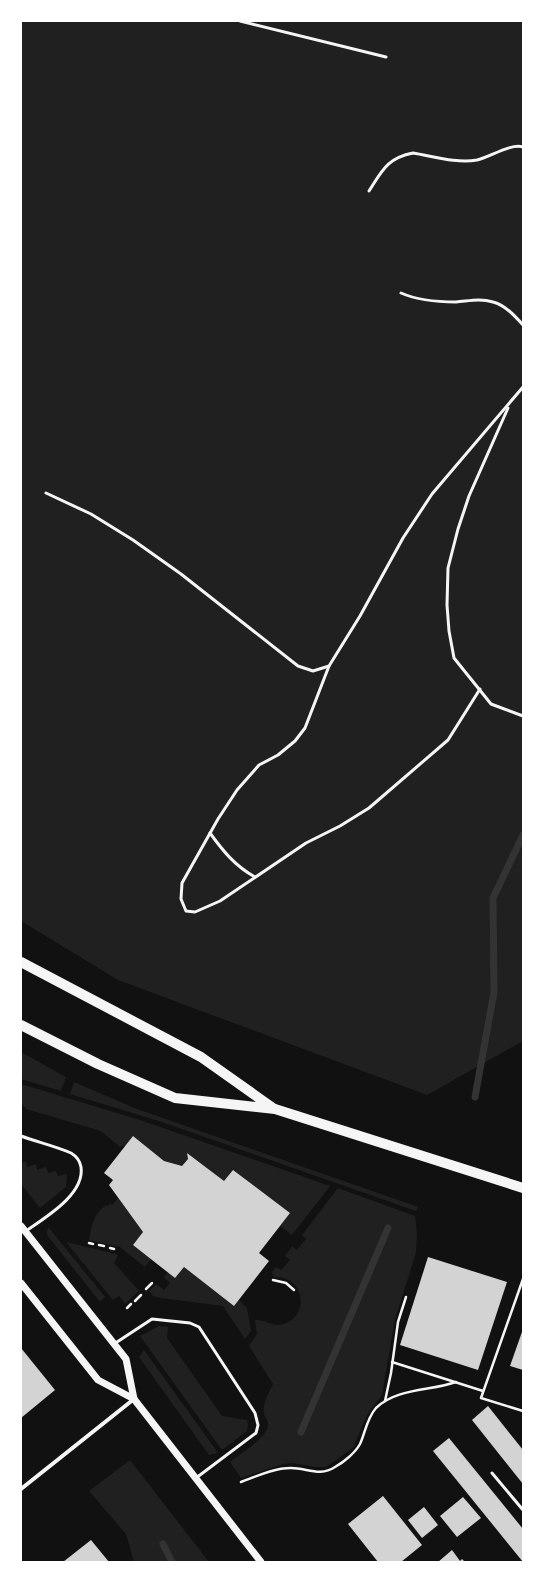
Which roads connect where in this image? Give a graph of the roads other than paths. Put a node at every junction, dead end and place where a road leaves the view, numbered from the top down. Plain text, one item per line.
1 (240, 21) edge
2 (386, 57) dead end
3 (523, 147) edge
4 (369, 191) dead end
5 (401, 293) dead end
6 (523, 324) edge
7 (523, 387) edge
8 (510, 404) junction
9 (46, 493) dead end
10 (329, 666) junction
11 (480, 689) junction
12 (523, 716) edge
13 (210, 832) junction
14 (255, 877) junction
15 (21, 962) edge
16 (21, 1025) edge
17 (275, 1109) junction
18 (21, 1136) edge
19 (523, 1188) edge
20 (23, 1229) edge
21 (21, 1282) edge
22 (114, 1344) junction
23 (134, 1399) junction
24 (492, 1473) dead end
25 (196, 1478) junction
26 (21, 1489) edge
27 (523, 1510) edge
28 (262, 1562) edge

1 - 2 lane
3 - 4 lane
5 - 6 lane
7 - 8 lane
8 - 10 lane
8 - 11 lane
9 - 10 lane
10 - 13 lane
11 - 12 lane
11 - 14 lane
13 - 14 lane
13 - 14 lane
15 - 17 main road
16 - 17 main road
17 - 19 main road
18 - 20 lane
20 - 22 street
21 - 23 street
22 - 23 street
22 - 25 lane
23 - 25 street
23 - 26 street
24 - 27 lane
25 - 28 street

